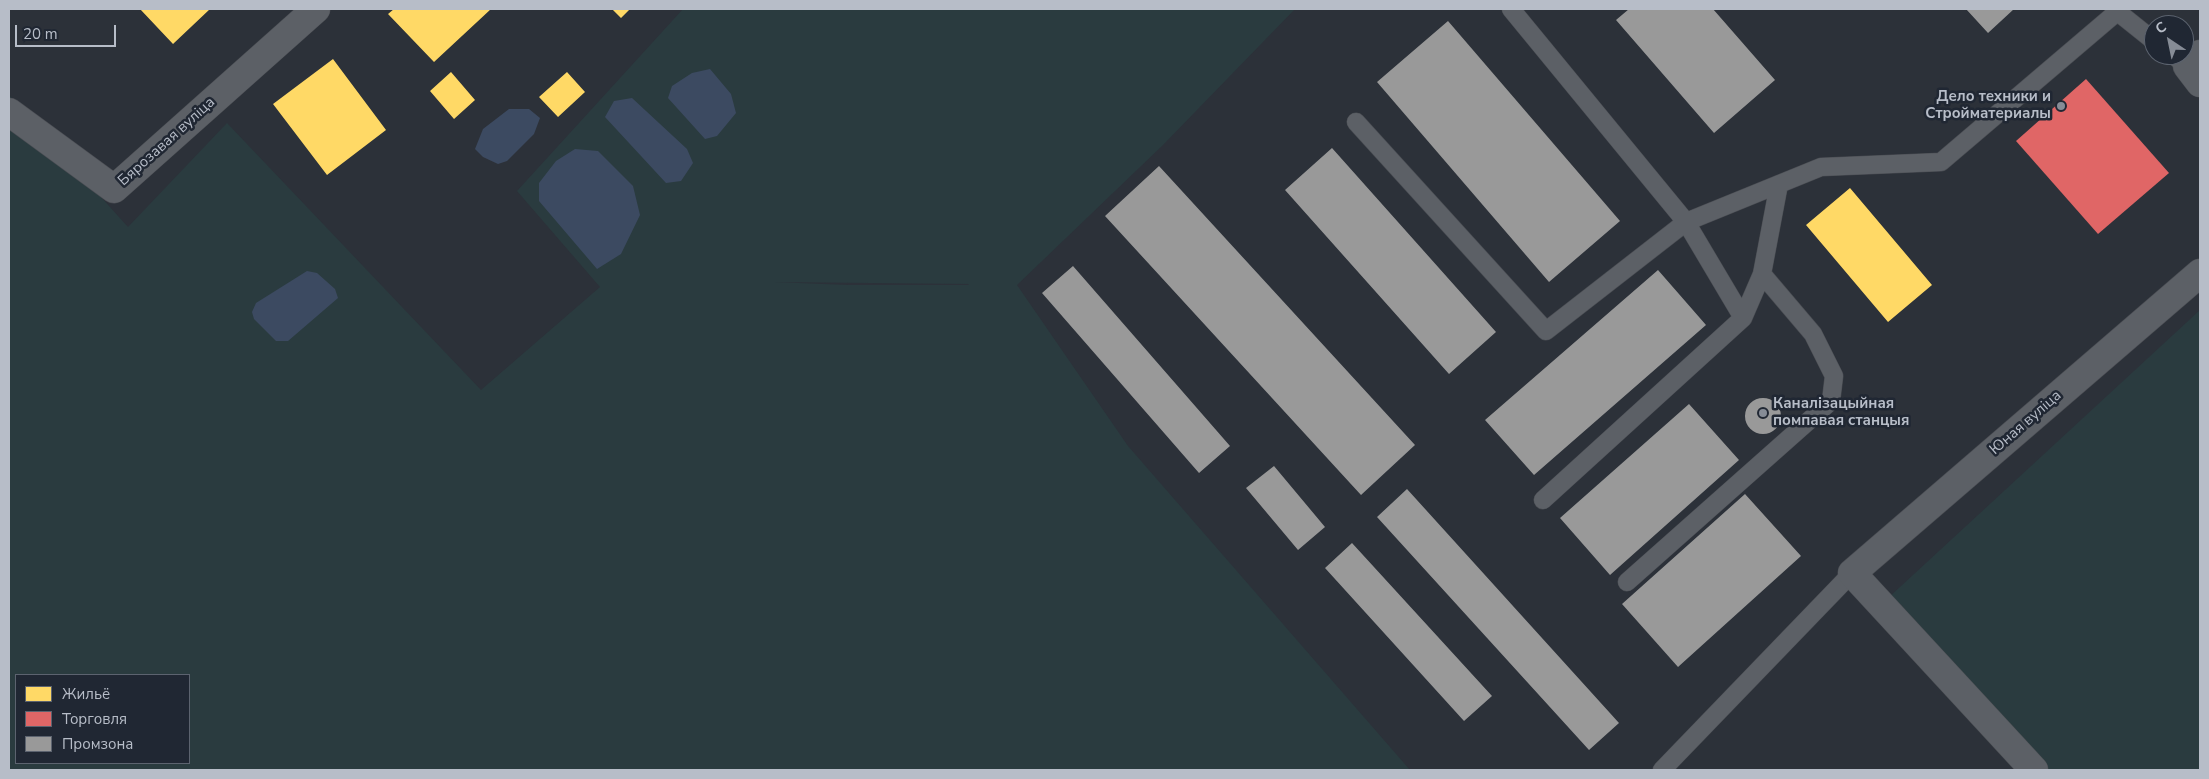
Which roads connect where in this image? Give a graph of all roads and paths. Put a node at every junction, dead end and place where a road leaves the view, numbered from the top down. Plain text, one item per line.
1 (316, 9) edge
2 (1511, 9) edge
3 (2115, 10) edge
4 (2144, 33) edge
5 (9, 112) edge
6 (1356, 122) dead end
7 (1779, 184) junction
8 (1686, 222) junction
9 (2200, 273) edge
10 (1762, 274) junction
11 (1743, 318) junction
12 (1543, 500) dead end
13 (1852, 573) junction
14 (1627, 582) dead end
15 (1662, 770) edge
16 (2034, 770) edge

1 - 5 street, Бярозавая вуліца
2 - 8 lane
3 - 4 lane
3 - 7 lane
6 - 8 lane
7 - 8 lane
7 - 10 lane
8 - 11 lane
9 - 13 street, Юная вуліца
10 - 11 lane
10 - 14 lane
11 - 12 lane
13 - 15 lane
13 - 16 street

